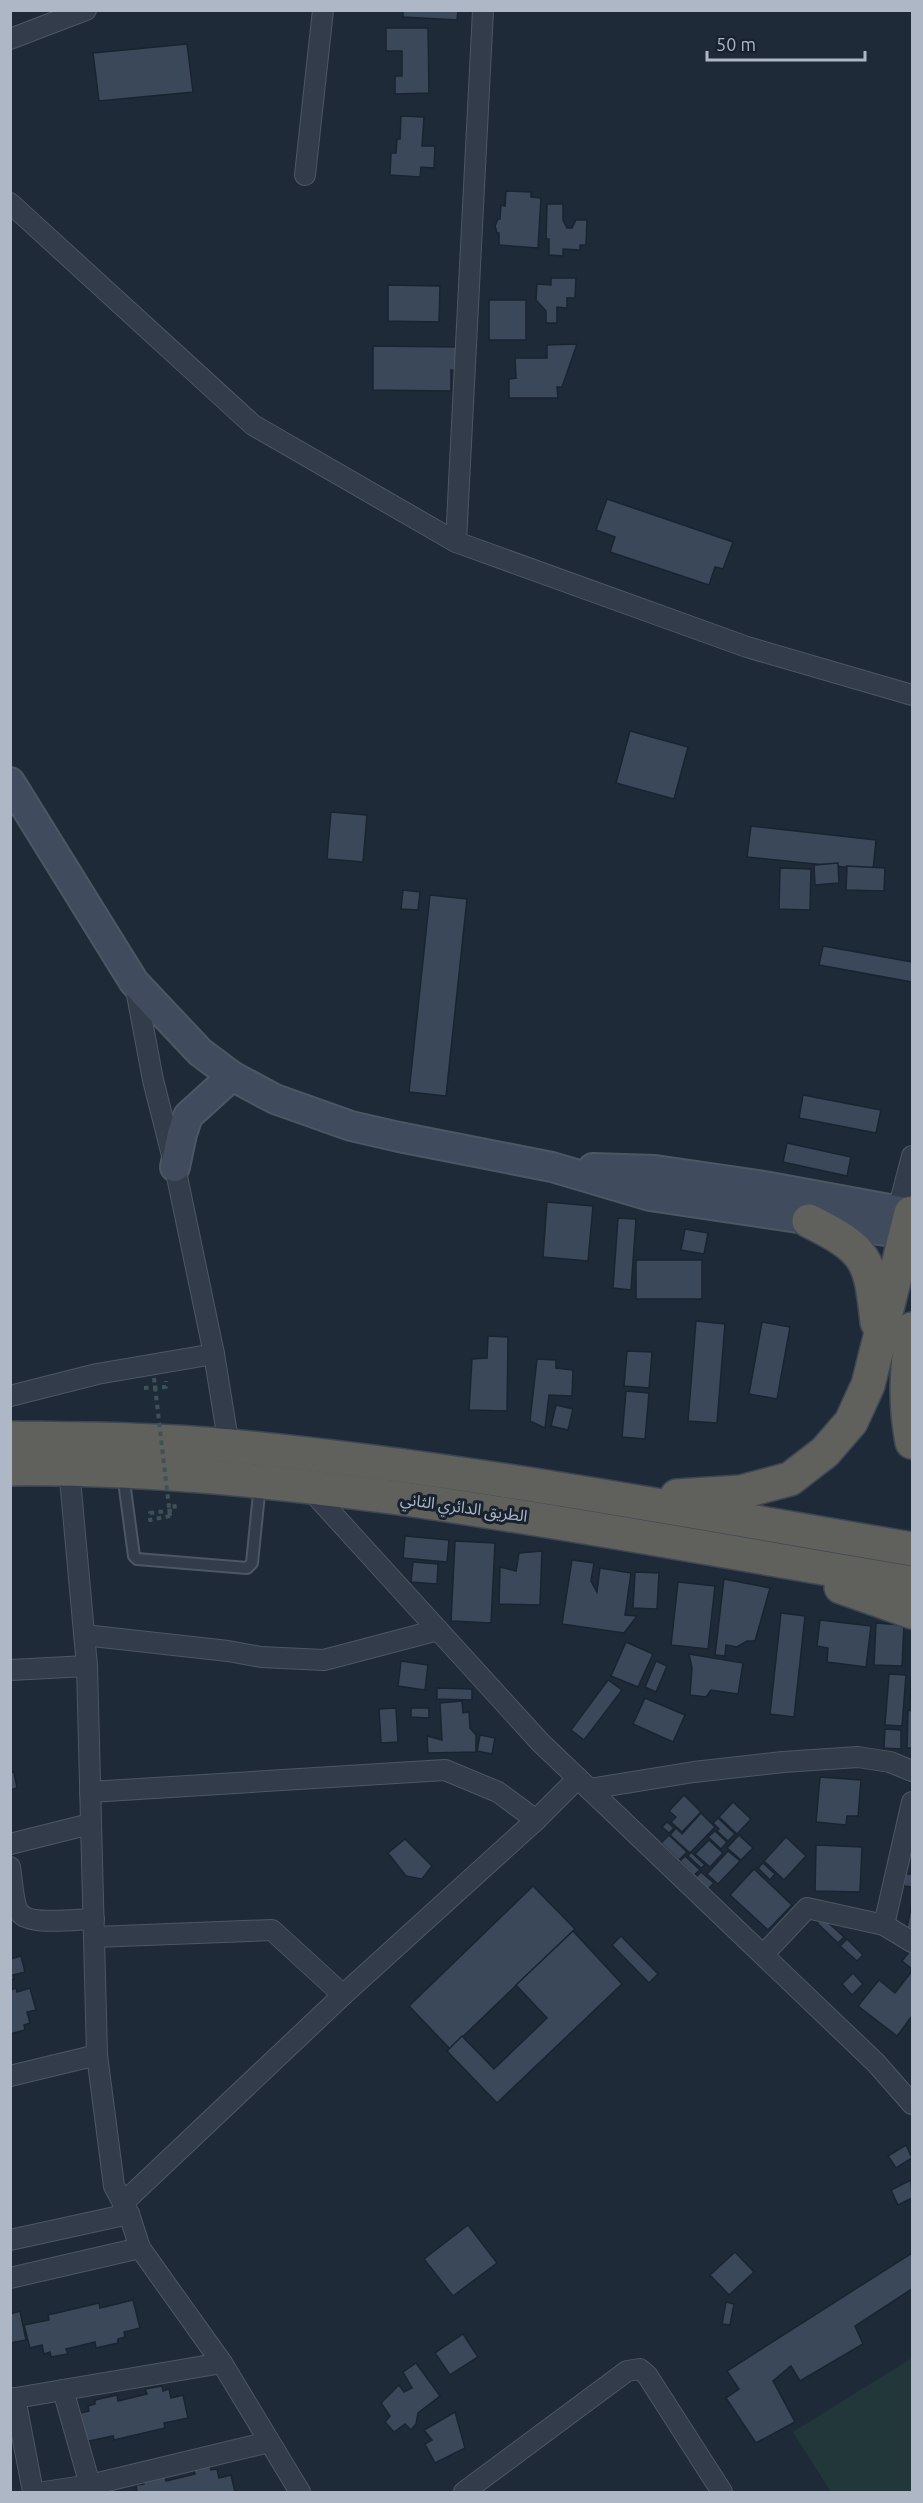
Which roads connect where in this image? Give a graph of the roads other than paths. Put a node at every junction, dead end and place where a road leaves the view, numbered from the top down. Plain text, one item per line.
1 (86, 10) edge
2 (323, 10) edge
3 (483, 10) edge
4 (10, 39) edge
5 (305, 175) dead end
6 (10, 203) edge
7 (456, 542) junction
8 (912, 694) edge
9 (10, 782) edge
10 (134, 982) junction
11 (232, 1076) junction
12 (912, 1155) edge
13 (175, 1167) junction
14 (552, 1167) junction
15 (905, 1219) edge
16 (809, 1221) junction
17 (904, 1337) edge
18 (214, 1354) junction
19 (10, 1396) edge
20 (14, 1434) edge
21 (912, 1442) edge
22 (229, 1446) junction
23 (69, 1468) junction
24 (10, 1470) edge
25 (123, 1471) junction
26 (261, 1481) junction
27 (306, 1486) junction
28 (595, 1495) junction
29 (912, 1549) edge
30 (748, 1556) junction
31 (912, 1583) edge
32 (912, 1612) edge
33 (438, 1630) junction
34 (84, 1635) junction
35 (87, 1666) junction
36 (10, 1670) edge
37 (912, 1771) edge
38 (583, 1783) junction
39 (90, 1792) junction
40 (912, 1802) edge
41 (536, 1820) junction
42 (90, 1824) junction
43 (10, 1844) edge
44 (10, 1867) edge
45 (884, 1925) junction
46 (94, 1928) junction
47 (912, 1942) edge
48 (763, 1955) junction
49 (343, 1995) junction
50 (97, 2055) junction
51 (10, 2076) edge
52 (912, 2104) edge
53 (126, 2209) junction
54 (10, 2240) edge
55 (140, 2248) junction
56 (10, 2278) edge
57 (222, 2363) junction
58 (63, 2390) junction
59 (13, 2398) edge
60 (269, 2442) junction
61 (91, 2489) edge
62 (33, 2493) edge
63 (44, 2493) edge
64 (300, 2493) edge
65 (464, 2493) edge
66 (722, 2493) edge

1 - 4 street
2 - 5 street
3 - 7 street
6 - 7 street
7 - 8 street
9 - 10 main road
10 - 11 main road
10 - 13 street
11 - 13 main road
11 - 14 main road
12 - 15 street
13 - 18 street
14 - 15 main road
14 - 16 main road
15 - 16 main road
15 - 17 highway
16 - 17 highway
17 - 21 highway
17 - 28 highway
18 - 19 street
18 - 22 street
20 - 22 highway, الطريق الدائري الثاني
22 - 28 highway, الطريق الدائري الثاني
23 - 24 highway, الطريق الدائري الثاني
23 - 25 highway, الطريق الدائري الثاني
23 - 34 street
25 - 26 highway, الطريق الدائري الثاني
25 - 26 lane
26 - 27 highway, الطريق الدائري الثاني
27 - 30 highway, الطريق الدائري الثاني
27 - 33 street
28 - 29 highway, الطريق الدائري الثاني
30 - 31 highway, الطريق الدائري الثاني
30 - 32 highway
33 - 34 street
33 - 38 street
34 - 35 street
35 - 36 street
35 - 39 street
37 - 38 street
38 - 41 street
38 - 48 street
39 - 41 street
39 - 42 street
40 - 45 street
41 - 49 street
42 - 43 street
42 - 46 street
44 - 46 street
45 - 47 street
45 - 48 street
46 - 49 street
46 - 50 street
48 - 52 street
49 - 53 street
50 - 51 street
50 - 53 street
53 - 54 street
53 - 55 street
55 - 56 street
55 - 57 street
57 - 58 street
57 - 60 street
58 - 59 street
58 - 61 street
59 - 62 street
60 - 61 street
60 - 64 street
61 - 63 street
65 - 66 street

